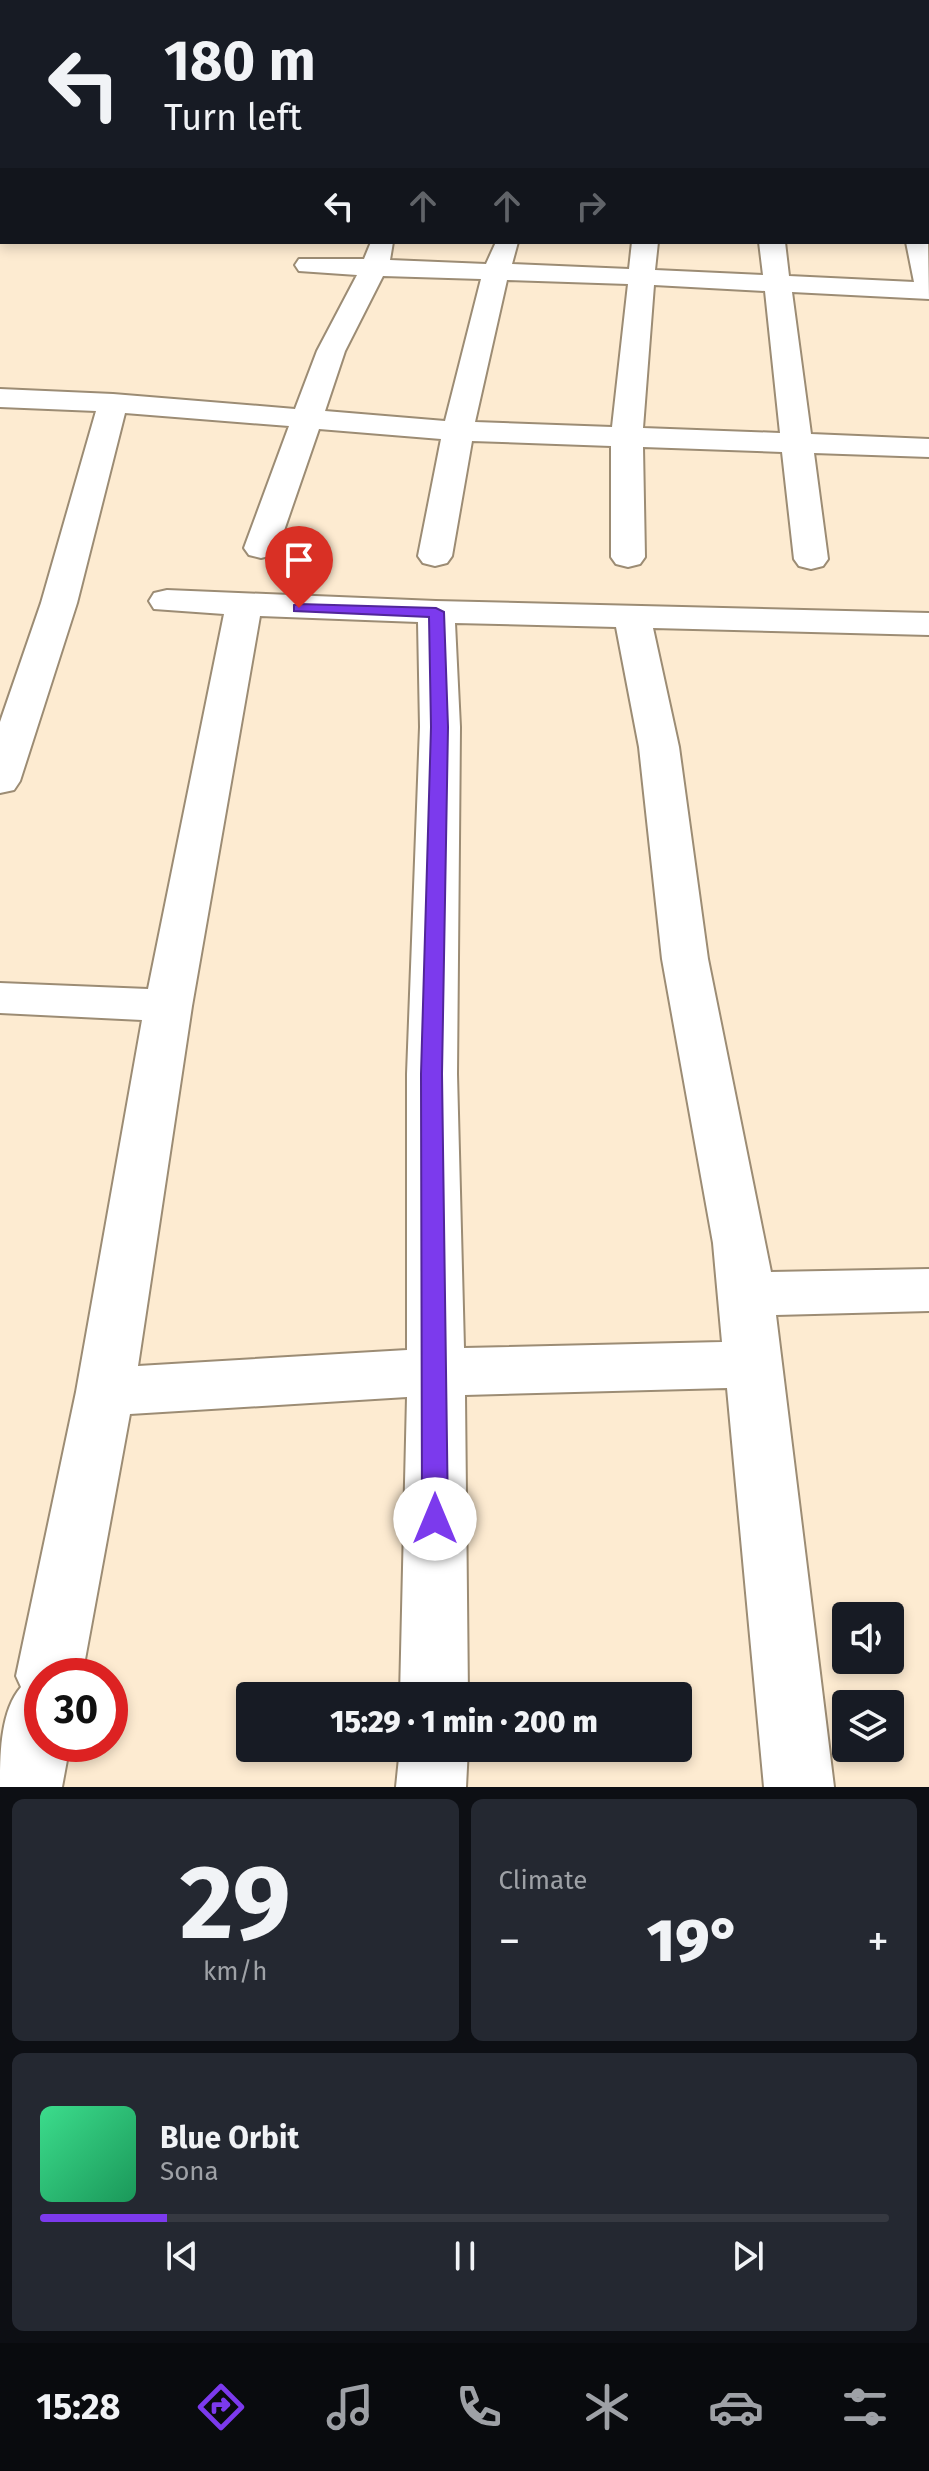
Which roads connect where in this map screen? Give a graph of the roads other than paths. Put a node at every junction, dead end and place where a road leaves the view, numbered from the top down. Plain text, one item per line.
1 (507, 244) edge
2 (645, 244) edge
3 (772, 244) edge
4 (919, 244) edge
5 (378, 255) edge
6 (308, 265) dead end
7 (496, 272) junction
8 (644, 277) junction
9 (779, 284) junction
10 (929, 290) edge
11 (0, 398) edge
12 (113, 403) junction
13 (304, 420) junction
14 (458, 431) junction
15 (627, 436) junction
16 (795, 444) junction
17 (929, 448) edge
18 (261, 548) dead end
19 (435, 556) dead end
20 (628, 557) dead end
21 (811, 559) dead end
22 (167, 601) dead end
23 (244, 606) junction
24 (436, 612) junction
25 (632, 617) junction
26 (929, 624) edge
27 (0, 781) edge
28 (0, 998) edge
29 (168, 1006) junction
30 (929, 1290) edge
31 (746, 1294) junction
32 (753, 1364) junction
33 (436, 1372) junction
34 (105, 1392) junction
35 (53, 1658) edge
36 (434, 1682) edge
37 (32, 1762) edge
38 (433, 1762) edge
39 (27, 1787) edge
40 (431, 1787) edge
41 (799, 1787) edge

1 - 7 street
2 - 8 street
3 - 9 street
4 - 10 street
5 - 6 street
5 - 7 street
5 - 13 street
7 - 8 street
7 - 14 street
8 - 9 street
8 - 15 street
9 - 10 street
9 - 16 street
11 - 12 street
12 - 13 street
12 - 27 street
13 - 14 street
13 - 18 street
14 - 15 street
14 - 19 street
15 - 16 street
15 - 20 street
16 - 17 street
16 - 21 street
22 - 23 street
23 - 24 street
23 - 29 street
24 - 25 street
24 - 33 street
25 - 26 street
25 - 31 street
28 - 29 street
29 - 34 street
30 - 31 street
31 - 32 street
32 - 33 street
32 - 41 street
33 - 34 street
33 - 36 street
34 - 35 street
37 - 39 street
38 - 40 street

